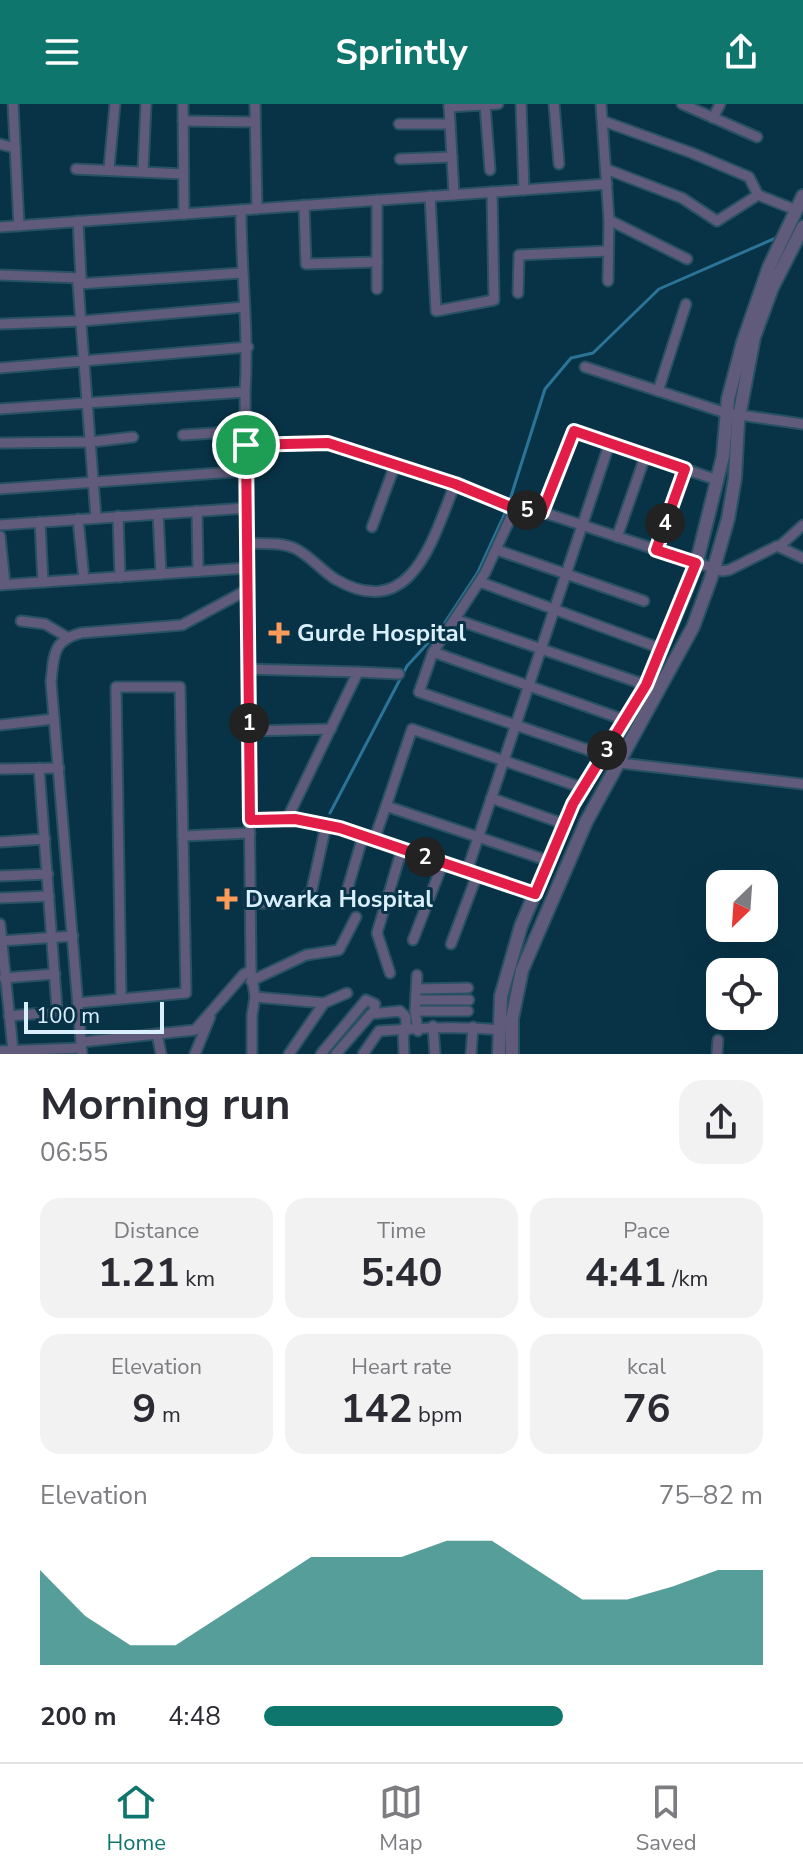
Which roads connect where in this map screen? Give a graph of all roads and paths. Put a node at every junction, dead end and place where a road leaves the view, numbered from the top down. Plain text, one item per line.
1 (13, 104) edge
2 (115, 104) edge
3 (146, 104) edge
4 (183, 104) edge
5 (255, 104) edge
6 (498, 104) edge
7 (521, 104) edge
8 (554, 104) edge
9 (601, 104) edge
10 (682, 104) edge
11 (720, 104) edge
12 (449, 105) edge
13 (485, 105) edge
14 (713, 118) junction
15 (183, 121) junction
16 (603, 121) junction
17 (255, 122) junction
18 (399, 124) dead end
19 (450, 124) junction
20 (757, 137) dead end
21 (0, 144) edge
22 (15, 148) junction
23 (452, 157) junction
24 (400, 159) dead end
25 (559, 164) dead end
26 (109, 168) junction
27 (76, 169) dead end
28 (606, 169) junction
29 (143, 170) junction
30 (490, 170) dead end
31 (183, 174) junction
32 (607, 184) junction
33 (524, 190) junction
34 (492, 192) junction
35 (454, 195) junction
36 (758, 195) junction
37 (430, 196) junction
38 (803, 196) edge
39 (377, 200) junction
40 (304, 205) junction
41 (257, 209) junction
42 (241, 210) junction
43 (796, 210) junction
44 (184, 214) junction
45 (609, 220) junction
46 (78, 221) junction
47 (19, 226) junction
48 (0, 227) edge
49 (803, 227) edge
50 (608, 251) junction
51 (687, 259) dead end
52 (377, 262) junction
53 (241, 273) junction
54 (0, 275) edge
55 (80, 281) junction
56 (608, 281) dead end
57 (377, 289) dead end
58 (518, 293) dead end
59 (686, 304) dead end
60 (244, 307) junction
61 (83, 321) junction
62 (0, 324) edge
63 (248, 347) junction
64 (84, 362) junction
65 (585, 367) dead end
66 (0, 368) edge
67 (658, 391) junction
68 (245, 392) junction
69 (89, 402) junction
70 (0, 409) edge
71 (733, 413) junction
72 (803, 424) edge
73 (246, 431) junction
74 (183, 435) dead end
75 (133, 437) dead end
76 (91, 442) junction
77 (610, 442) junction
78 (0, 443) edge
79 (246, 445) junction
80 (646, 454) junction
81 (395, 465) junction
82 (685, 469) junction
83 (246, 471) junction
84 (717, 480) junction
85 (94, 482) junction
86 (455, 484) junction
87 (0, 489) edge
88 (510, 506) junction
89 (247, 508) junction
90 (197, 511) junction
91 (542, 512) junction
92 (158, 514) junction
93 (118, 516) junction
94 (96, 518) junction
95 (78, 519) junction
96 (40, 522) junction
97 (0, 525) edge
98 (582, 525) junction
99 (803, 525) edge
100 (372, 527) dead end
101 (0, 536) edge
102 (617, 537) junction
103 (247, 543) junction
104 (781, 545) junction
105 (497, 550) junction
106 (656, 550) junction
107 (803, 558) edge
108 (696, 563) junction
109 (247, 568) junction
110 (713, 569) junction
111 (198, 571) junction
112 (161, 574) junction
113 (565, 574) junction
114 (120, 577) junction
115 (84, 579) junction
116 (43, 582) junction
117 (480, 582) junction
118 (2, 584) edge
119 (247, 590) junction
120 (644, 601) dead end
121 (553, 610) junction
122 (457, 620) junction
123 (21, 621) dead end
124 (67, 637) junction
125 (540, 648) junction
126 (662, 649) junction
127 (433, 652) junction
128 (248, 669) junction
129 (358, 672) junction
130 (399, 674) dead end
131 (646, 685) junction
132 (528, 686) junction
133 (54, 719) junction
134 (625, 720) junction
135 (515, 724) junction
136 (0, 725) edge
137 (331, 729) junction
138 (249, 731) junction
139 (603, 755) junction
140 (503, 762) junction
141 (620, 763) junction
142 (39, 768) junction
143 (59, 768) junction
144 (0, 769) edge
145 (803, 784) edge
146 (583, 788) junction
147 (491, 798) junction
148 (386, 806) junction
149 (287, 819) junction
150 (250, 820) junction
151 (564, 824) junction
152 (326, 825) junction
153 (250, 833) junction
154 (183, 836) junction
155 (363, 836) junction
156 (478, 837) junction
157 (45, 839) junction
158 (374, 840) junction
159 (0, 842) edge
160 (402, 849) junction
161 (549, 861) junction
162 (443, 863) junction
163 (467, 871) junction
164 (48, 874) junction
165 (477, 875) junction
166 (0, 876) edge
167 (346, 894) dead end
168 (535, 894) junction
169 (49, 896) junction
170 (0, 898) edge
171 (251, 903) junction
172 (356, 917) dead end
173 (0, 924) edge
174 (73, 936) junction
175 (53, 938) junction
176 (413, 940) dead end
177 (451, 944) dead end
178 (1, 948) edge
179 (390, 973) dead end
180 (55, 974) junction
181 (417, 975) dead end
182 (251, 976) junction
183 (4, 978) junction
184 (468, 988) dead end
185 (417, 989) junction
186 (347, 993) dead end
187 (255, 997) junction
188 (121, 999) junction
189 (78, 1003) junction
190 (324, 1003) junction
191 (416, 1006) junction
192 (469, 1006) dead end
193 (374, 1013) junction
194 (209, 1014) junction
195 (9, 1016) junction
196 (433, 1026) junction
197 (473, 1027) junction
198 (404, 1030) junction
199 (500, 1030) junction
200 (418, 1031) junction
201 (157, 1034) junction
202 (718, 1040) dead end
203 (82, 1048) edge
204 (13, 1050) junction
205 (0, 1051) edge
206 (161, 1054) edge
207 (195, 1054) edge
208 (252, 1054) edge
209 (289, 1054) edge
210 (321, 1054) edge
211 (336, 1054) edge
212 (363, 1054) edge
213 (404, 1054) edge
214 (435, 1054) edge
215 (471, 1054) edge
216 (499, 1054) edge
217 (512, 1054) edge
218 (717, 1054) edge

1 - 22 street
2 - 26 street
3 - 29 street
4 - 15 street
5 - 17 street
6 - 13 street
7 - 33 street
8 - 25 street
9 - 16 street
10 - 14 street
11 - 14 street
12 - 13 street
12 - 19 street
13 - 30 street
14 - 20 street
15 - 17 street
15 - 31 street
16 - 28 street
16 - 36 street
17 - 41 street
18 - 19 street
19 - 23 street
21 - 22 street
22 - 47 street
23 - 24 street
23 - 35 street
26 - 27 street
26 - 29 street
28 - 32 street
28 - 36 street
29 - 31 street
31 - 44 street
32 - 33 street
32 - 45 street
33 - 34 street
34 - 35 street
34 - 37 street
35 - 37 street
36 - 43 street
37 - 39 street
38 - 43 street
39 - 40 street
39 - 52 street
40 - 41 street
40 - 52 street
41 - 42 street
42 - 44 street
42 - 53 street
43 - 71 street
44 - 46 street
45 - 50 street
45 - 51 street
46 - 47 street
46 - 55 street
47 - 48 street
49 - 71 street
50 - 56 street
50 - 58 street
52 - 57 street
53 - 55 street
53 - 60 street
54 - 55 street
55 - 61 street
59 - 67 street
60 - 61 street
60 - 63 street
61 - 62 street
61 - 64 street
63 - 64 street
63 - 68 street
64 - 66 street
64 - 69 street
65 - 67 street
67 - 71 street
68 - 69 street
68 - 73 street
69 - 70 street
69 - 76 street
71 - 72 street
71 - 84 street
71 - 110 street
73 - 74 street
73 - 79 street
75 - 76 street
76 - 78 street
76 - 85 street
77 - 80 street
77 - 91 street
77 - 98 street
79 - 81 street
79 - 83 street
80 - 82 street
80 - 102 street
81 - 86 street
81 - 100 street
82 - 84 street
82 - 106 street
83 - 85 street
83 - 89 street
84 - 108 street
85 - 87 street
85 - 94 street
86 - 88 street
86 - 103 street
88 - 91 street
88 - 105 street
89 - 90 street
89 - 103 street
90 - 92 street
90 - 111 street
91 - 98 street
92 - 93 street
92 - 112 street
93 - 94 street
93 - 114 street
94 - 95 street
95 - 96 street
95 - 115 street
96 - 97 street
96 - 116 street
98 - 102 street
98 - 113 street
99 - 104 street
101 - 118 street
102 - 106 street
103 - 109 street
104 - 107 street
104 - 110 street
105 - 113 street
105 - 117 street
106 - 108 street
108 - 110 street
108 - 126 street
109 - 111 street
109 - 119 street
110 - 141 street
111 - 112 street
112 - 114 street
113 - 120 street
113 - 121 street
114 - 115 street
115 - 116 street
116 - 118 street
117 - 121 street
117 - 122 street
119 - 124 street
119 - 128 street
121 - 125 street
121 - 126 street
122 - 125 street
122 - 127 street
123 - 124 street
124 - 133 street
125 - 131 street
125 - 132 street
126 - 131 street
127 - 132 street
127 - 135 street
128 - 129 street
128 - 138 street
129 - 130 street
129 - 137 street
131 - 134 street
132 - 134 street
132 - 135 street
133 - 136 street
133 - 143 street
134 - 139 street
135 - 139 street
135 - 140 street
137 - 138 street
137 - 149 street
138 - 150 street
139 - 146 street
140 - 146 street
140 - 147 street
140 - 148 street
141 - 145 street
141 - 217 street
142 - 143 street
142 - 144 street
142 - 157 street
143 - 174 street
146 - 151 street
147 - 151 street
147 - 156 street
148 - 156 street
148 - 158 street
149 - 150 street
149 - 152 street
150 - 153 street
151 - 161 street
152 - 155 street
152 - 171 street
153 - 154 street
153 - 171 street
154 - 188 street
154 - 188 street
155 - 158 street
155 - 167 street
156 - 161 street
156 - 163 street
157 - 159 street
157 - 164 street
158 - 160 street
160 - 162 street
160 - 179 street
161 - 168 street
162 - 163 street
162 - 176 street
163 - 165 street
164 - 166 street
164 - 169 street
165 - 168 street
165 - 177 street
168 - 199 street
169 - 170 street
169 - 175 street
171 - 182 street
172 - 182 street
173 - 178 street
174 - 175 street
174 - 189 street
175 - 178 street
175 - 180 street
178 - 183 street
180 - 183 street
180 - 195 street
181 - 185 street
182 - 187 street
182 - 194 street
183 - 195 street
184 - 185 street
185 - 191 street
186 - 190 street
187 - 190 street
187 - 208 street
188 - 189 street
189 - 203 street
190 - 209 street
191 - 192 street
191 - 200 street
193 - 198 street
193 - 210 street
193 - 211 street
194 - 201 street
194 - 207 street
195 - 204 street
196 - 197 street
196 - 200 street
196 - 214 street
197 - 199 street
197 - 215 street
198 - 200 street
198 - 212 street
198 - 213 street
199 - 216 street
201 - 203 street
201 - 206 street
202 - 218 street
203 - 204 street
204 - 205 street

